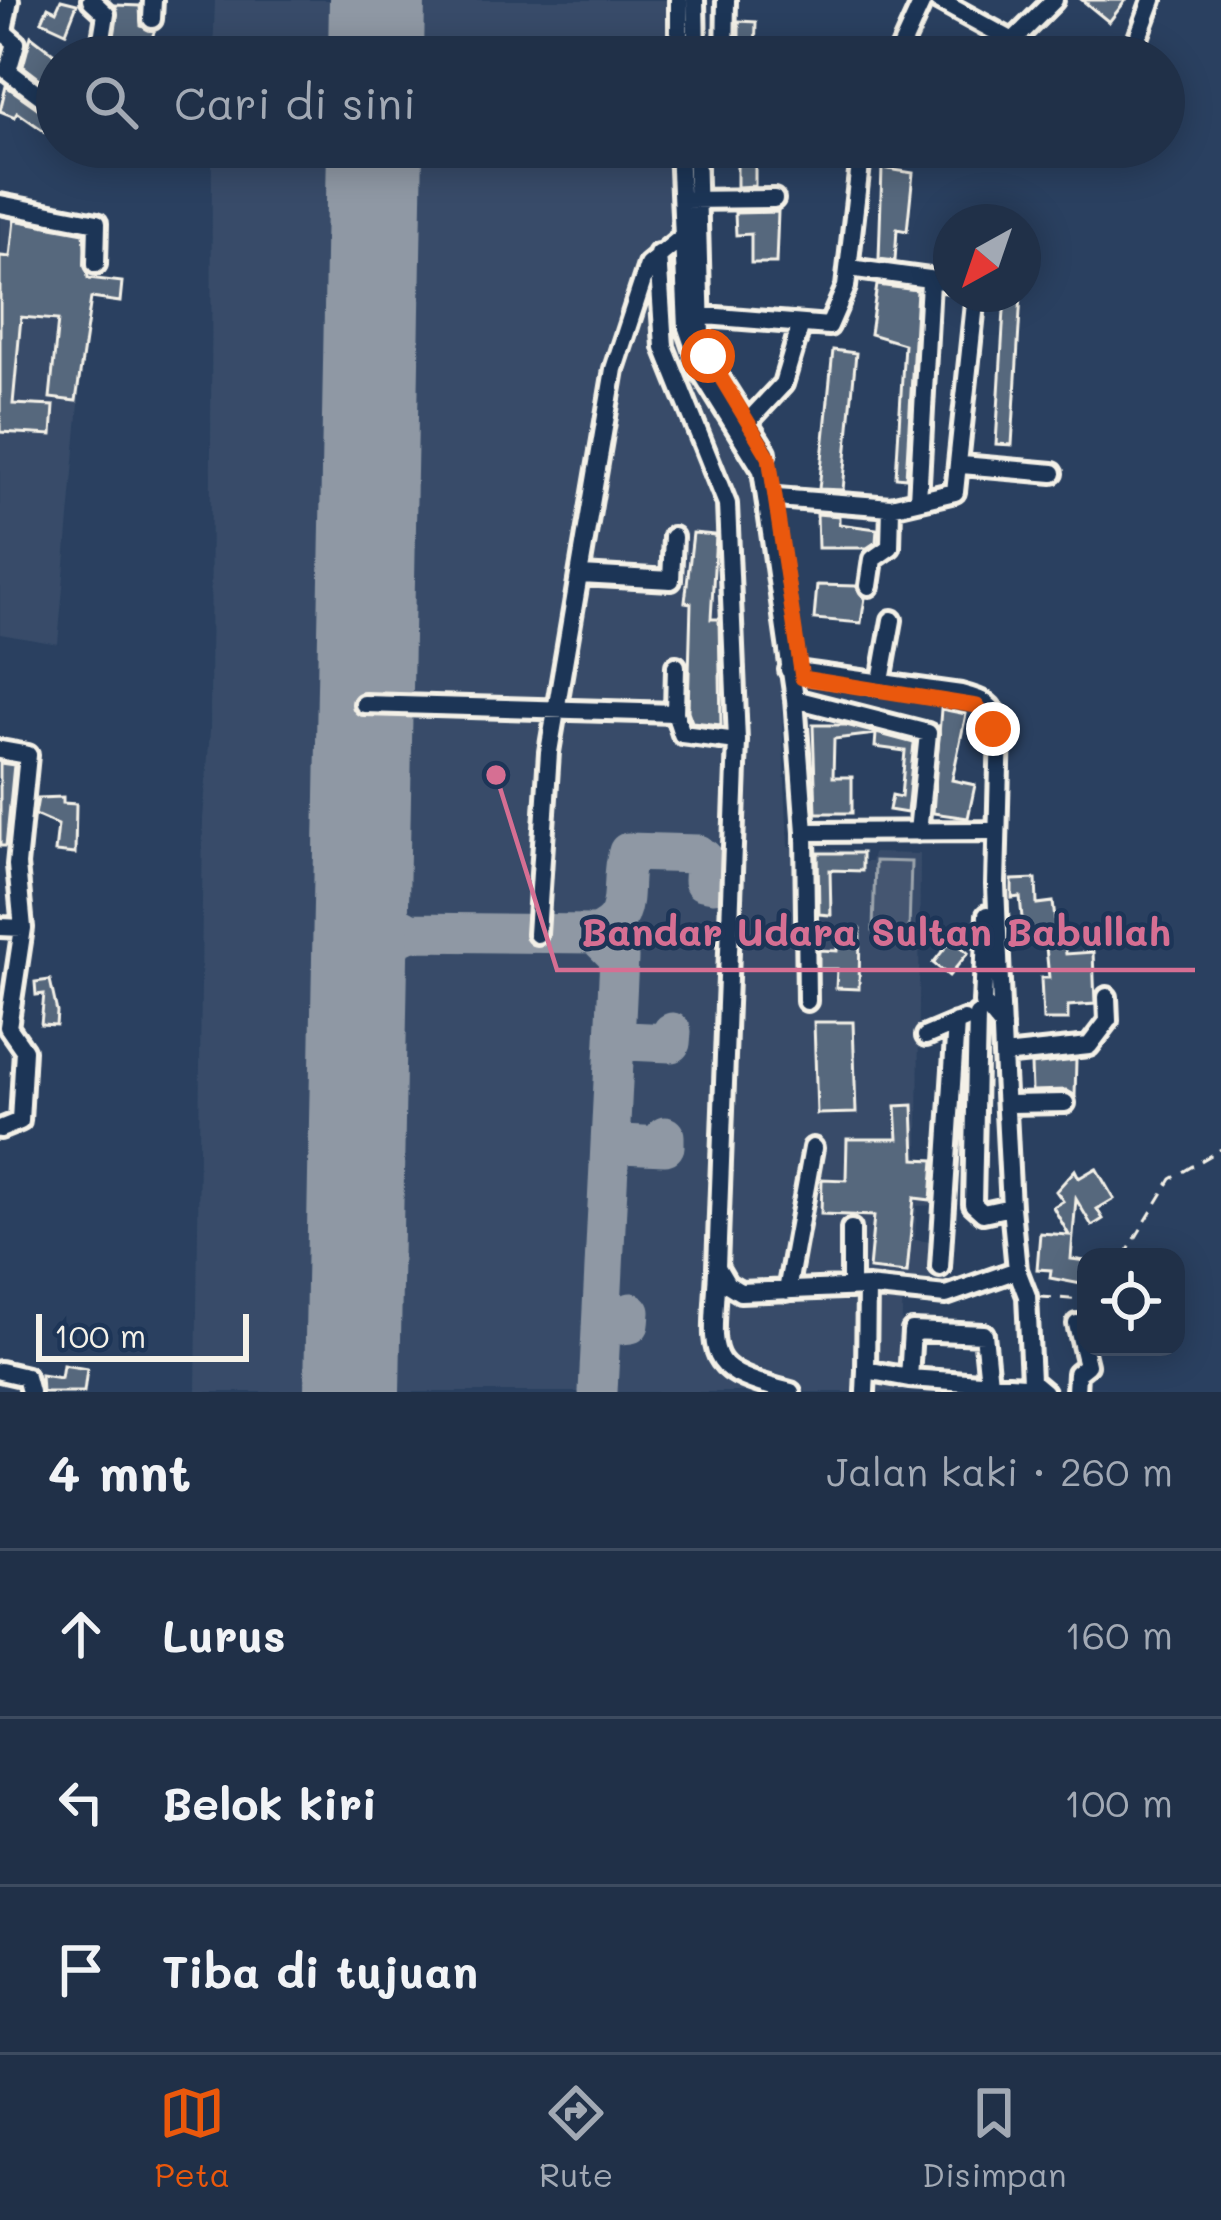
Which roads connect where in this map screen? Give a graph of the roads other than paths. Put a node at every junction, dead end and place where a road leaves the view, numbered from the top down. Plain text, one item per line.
1 (9, 0) edge
2 (91, 0) edge
3 (679, 0) edge
4 (695, 0) edge
5 (726, 0) edge
6 (923, 0) edge
7 (938, 0) edge
8 (1054, 0) edge
9 (1152, 0) edge
10 (102, 36) edge
11 (679, 36) edge
12 (696, 36) edge
13 (725, 36) edge
14 (907, 36) edge
15 (1006, 36) edge
16 (1017, 36) edge
17 (1139, 36) edge
18 (36, 92) edge
19 (683, 168) edge
20 (693, 168) edge
21 (860, 168) edge
22 (775, 199) dead end
23 (689, 200) junction
24 (0, 204) edge
25 (688, 236) junction
26 (658, 254) junction
27 (96, 264) dead end
28 (849, 268) junction
29 (930, 282) joint
30 (975, 312) edge
31 (693, 315) junction
32 (800, 327) junction
33 (746, 425) junction
34 (962, 465) junction
35 (1053, 473) dead end
36 (777, 498) junction
37 (918, 500) junction
38 (891, 507) junction
39 (673, 537) dead end
40 (581, 575) junction
41 (869, 586) dead end
42 (892, 620) dead end
43 (676, 666) dead end
44 (796, 674) junction
45 (881, 681) junction
46 (795, 699) junction
47 (364, 704) dead end
48 (556, 708) junction
49 (675, 713) junction
50 (737, 741) junction
51 (0, 751) edge
52 (988, 831) junction
53 (805, 832) junction
54 (918, 832) junction
55 (0, 927) edge
56 (23, 928) junction
57 (537, 934) dead end
58 (1107, 997) dead end
59 (807, 1000) dead end
60 (981, 1013) junction
61 (956, 1023) junction
62 (1002, 1026) junction
63 (6, 1035) edge
64 (926, 1036) dead end
65 (1003, 1054) junction
66 (1065, 1103) dead end
67 (1009, 1104) junction
68 (0, 1129) edge
69 (813, 1148) dead end
70 (1011, 1207) junction
71 (851, 1229) dead end
72 (717, 1267) junction
73 (940, 1268) dead end
74 (1017, 1270) junction
75 (859, 1288) junction
76 (787, 1291) junction
77 (1085, 1356) edge
78 (866, 1370) junction
79 (0, 1371) edge
80 (909, 1378) junction
81 (989, 1383) junction
82 (1040, 1390) edge
83 (30, 1392) edge
84 (791, 1392) edge
85 (866, 1392) edge
86 (1076, 1392) edge

1 - 18 street
2 - 10 street
3 - 11 street
4 - 12 street
5 - 13 street
6 - 14 street
7 - 15 street
8 - 16 street
9 - 17 street
19 - 23 street
20 - 23 street
21 - 28 street
22 - 23 street
23 - 25 street
24 - 27 street
25 - 26 street
25 - 31 street
26 - 40 street
26 - 50 street
28 - 29 street
28 - 32 street
29 - 37 street
30 - 34 street
31 - 32 street
31 - 33 street
32 - 33 street
33 - 36 street
33 - 44 street
34 - 35 street
34 - 37 street
36 - 38 street
36 - 44 street
37 - 38 street
38 - 41 street
39 - 40 street
40 - 48 street
42 - 45 street
43 - 49 street
44 - 45 street
44 - 46 street
44 - 52 street
45 - 62 street
46 - 53 street
46 - 54 street
47 - 48 street
48 - 49 street
48 - 57 street
49 - 50 street
50 - 72 street
51 - 56 street
52 - 54 street
52 - 60 street
53 - 54 street
53 - 59 street
55 - 56 street
56 - 63 street
58 - 65 street
60 - 61 street
60 - 62 street
60 - 70 street
61 - 64 street
61 - 73 street
62 - 65 street
63 - 68 street
65 - 67 street
66 - 67 street
67 - 70 street
69 - 76 street
70 - 74 street
71 - 75 street
72 - 76 street
72 - 84 street
74 - 75 street
74 - 82 street
75 - 76 street
75 - 78 street
77 - 86 street
78 - 80 street
78 - 85 street
79 - 83 street
80 - 81 street
80 - 81 street
81 - 82 street

